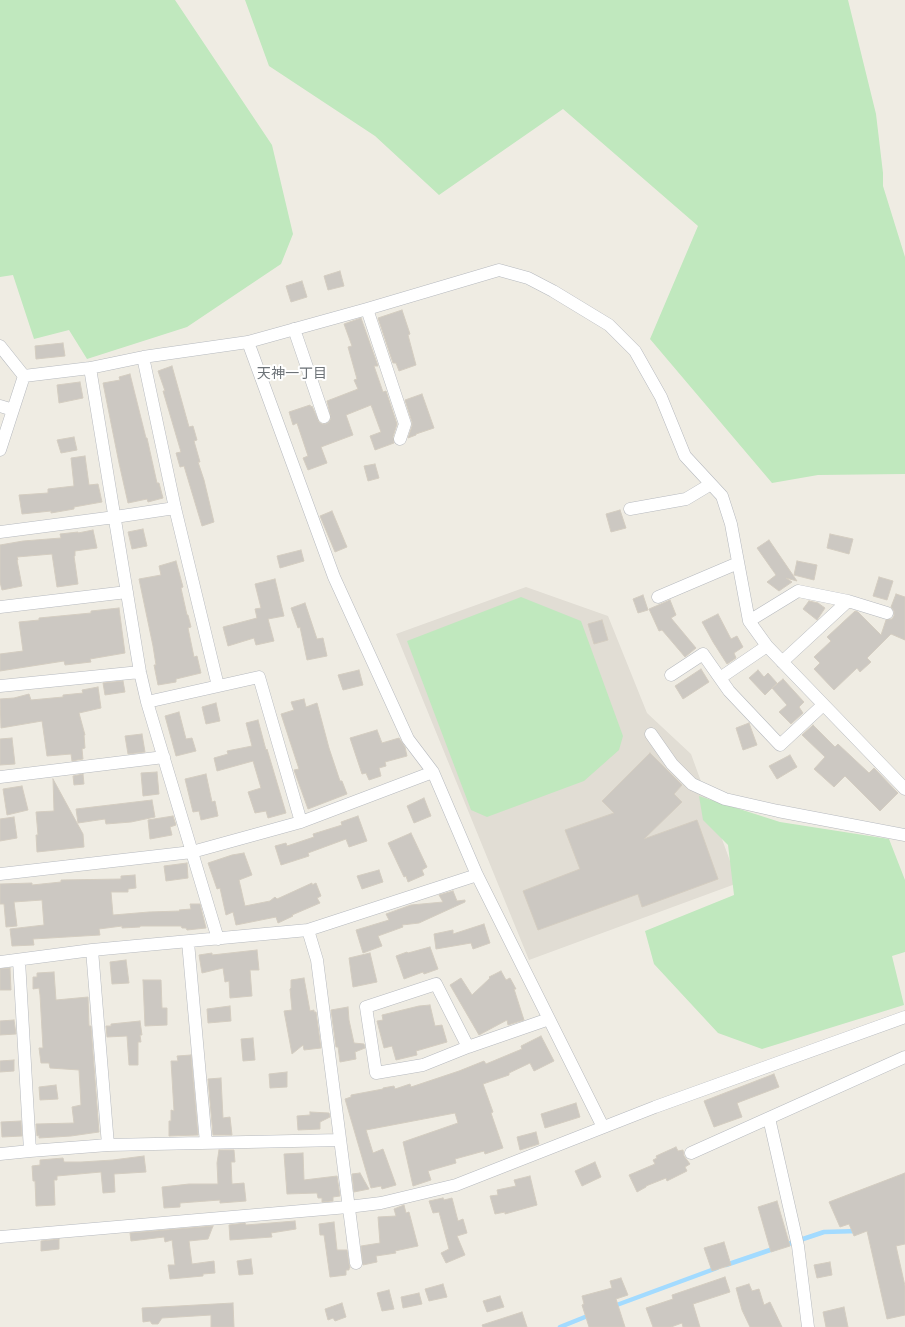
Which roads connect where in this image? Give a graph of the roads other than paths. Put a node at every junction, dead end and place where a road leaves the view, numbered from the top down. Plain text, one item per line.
1 (368, 309) junction
2 (294, 329) junction
3 (248, 342) junction
4 (0, 346) edge
5 (143, 357) junction
6 (90, 368) junction
7 (24, 376) junction
8 (0, 406) edge
9 (13, 410) junction
10 (324, 417) dead end
11 (400, 439) dead end
12 (0, 450) edge
13 (711, 484) junction
14 (176, 508) junction
15 (630, 509) dead end
16 (115, 517) junction
17 (0, 532) edge
18 (738, 563) junction
19 (127, 592) junction
20 (658, 597) dead end
21 (848, 601) junction
22 (0, 607) edge
23 (887, 613) dead end
24 (749, 621) junction
25 (767, 646) junction
26 (782, 662) junction
27 (140, 672) junction
28 (671, 675) dead end
29 (720, 678) junction
30 (0, 686) edge
31 (218, 686) junction
32 (147, 702) junction
33 (824, 705) junction
34 (651, 734) dead end
35 (164, 757) junction
36 (433, 772) junction
37 (0, 777) edge
38 (905, 789) edge
39 (300, 822) junction
40 (905, 835) edge
41 (192, 852) junction
42 (0, 874) edge
43 (477, 875) junction
44 (308, 930) junction
45 (218, 939) junction
46 (188, 942) junction
47 (92, 950) junction
48 (19, 960) junction
49 (0, 962) edge
50 (905, 1018) edge
51 (550, 1019) junction
52 (468, 1047) junction
53 (905, 1057) edge
54 (770, 1118) junction
55 (603, 1128) junction
56 (340, 1140) junction
57 (206, 1143) junction
58 (108, 1145) junction
59 (30, 1151) junction
60 (691, 1153) dead end
61 (0, 1154) edge
62 (348, 1207) junction
63 (0, 1237) edge
64 (356, 1264) dead end
65 (808, 1327) edge

1 - 2 street
1 - 11 street
1 - 13 street
2 - 3 street
2 - 10 street
3 - 5 street
3 - 36 street
4 - 7 street
5 - 6 street
5 - 14 street
6 - 7 street
6 - 16 street
7 - 9 street
8 - 9 street
9 - 12 street
13 - 15 street
13 - 18 street
14 - 16 street
14 - 31 street
16 - 17 street
16 - 19 street
18 - 20 street
18 - 24 street
19 - 22 street
19 - 27 street
21 - 23 street
21 - 24 street
21 - 26 street
24 - 25 street
25 - 26 street
25 - 29 street
26 - 33 street
27 - 30 street
27 - 32 street
28 - 29 street
29 - 33 street
31 - 32 street
31 - 39 street
32 - 35 street
33 - 38 street
34 - 40 street
35 - 37 street
35 - 41 street
36 - 39 street
36 - 43 street
39 - 41 street
41 - 42 street
41 - 45 street
43 - 44 street
43 - 51 street
44 - 45 street
44 - 56 street
45 - 46 street
46 - 47 street
46 - 57 street
47 - 48 street
47 - 58 street
48 - 49 street
48 - 59 street
50 - 55 street
51 - 52 street
51 - 55 street
52 - 52 street
53 - 54 street
54 - 60 street
54 - 65 street
55 - 62 street
56 - 57 street
56 - 62 street
57 - 58 street
58 - 59 street
59 - 61 street
62 - 63 street
62 - 64 street

